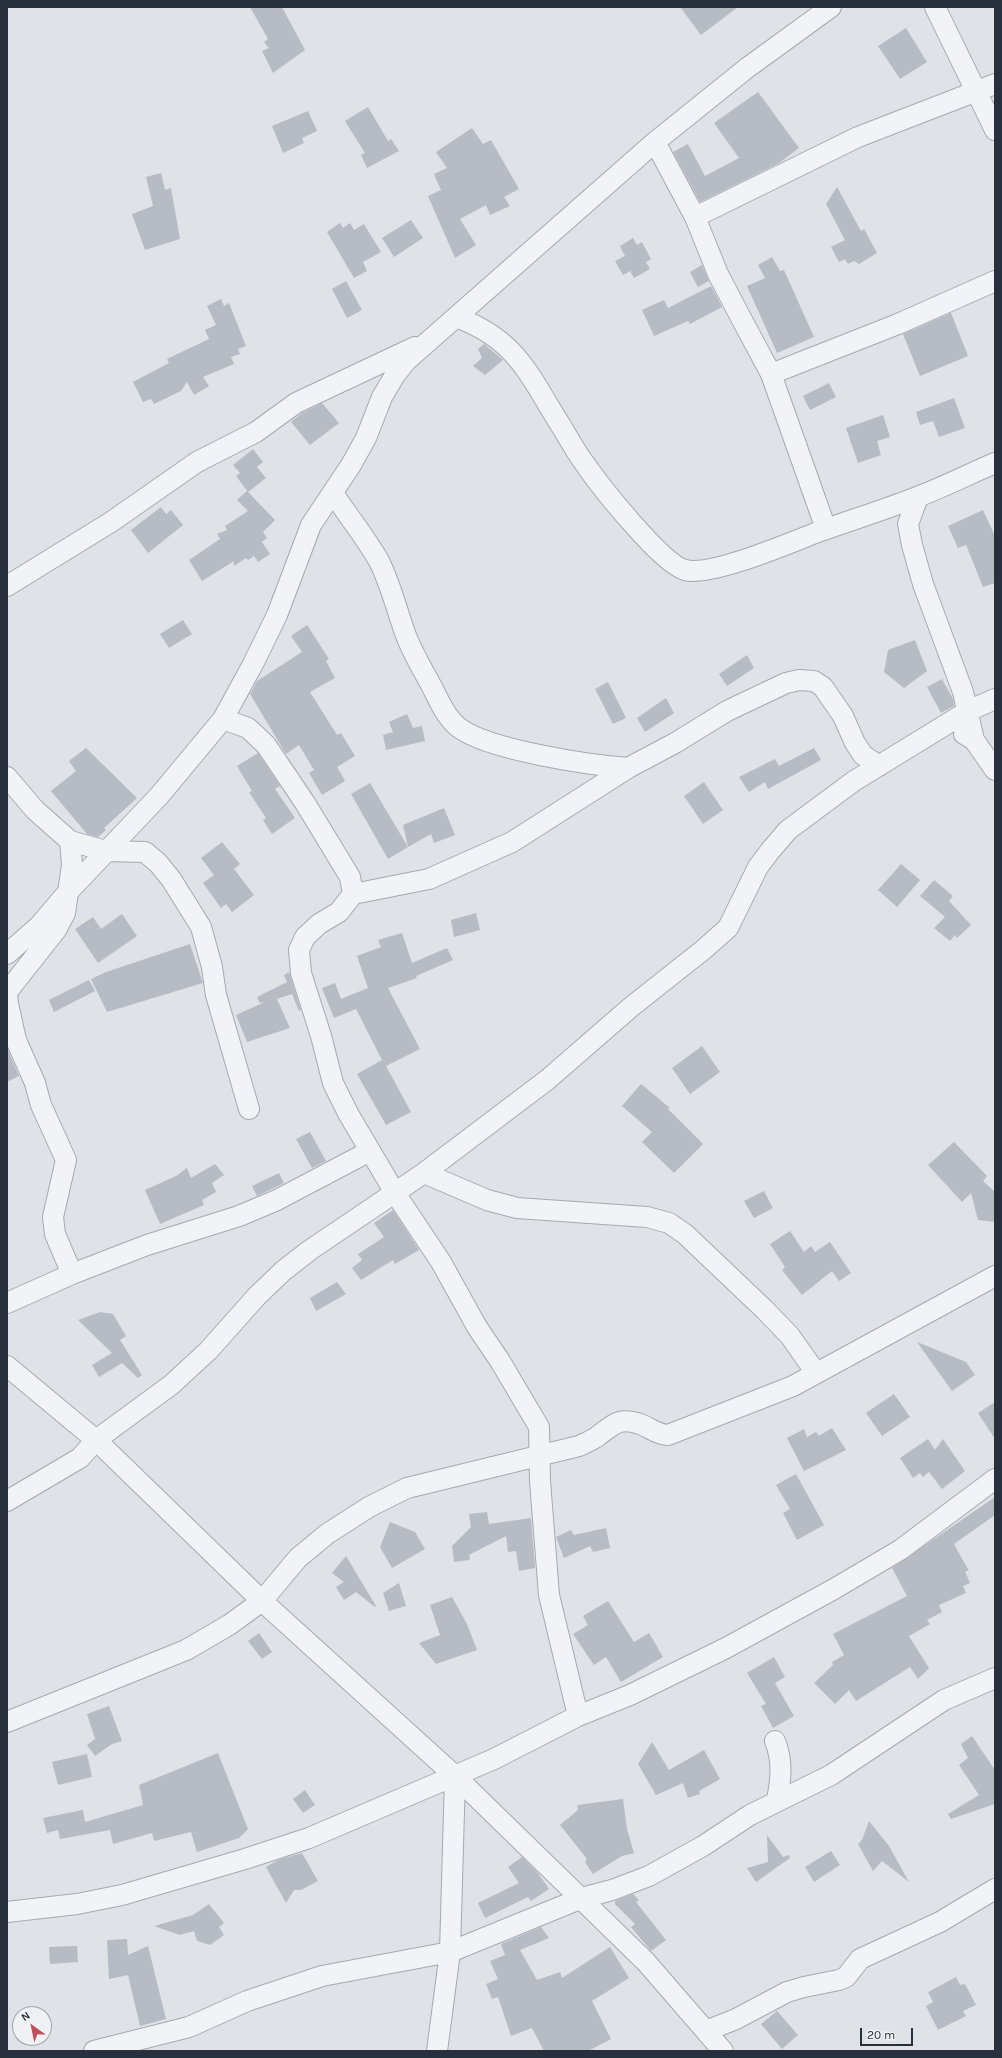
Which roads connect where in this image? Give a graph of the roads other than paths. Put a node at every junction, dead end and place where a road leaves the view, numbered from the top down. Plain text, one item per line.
1 (831, 7) edge
2 (935, 7) edge
3 (995, 84) edge
4 (976, 92) junction
5 (995, 130) edge
6 (654, 142) junction
7 (695, 217) junction
8 (995, 281) edge
9 (456, 317) junction
10 (424, 344) junction
11 (771, 374) junction
12 (995, 463) edge
13 (333, 493) junction
14 (918, 497) junction
15 (826, 529) junction
16 (7, 586) edge
17 (995, 699) edge
18 (968, 711) junction
19 (224, 719) junction
20 (939, 728) junction
21 (974, 740) junction
22 (879, 766) junction
23 (628, 768) junction
24 (995, 770) edge
25 (7, 777) edge
26 (70, 841) junction
27 (106, 851) junction
28 (67, 893) junction
29 (353, 894) junction
30 (7, 954) edge
31 (249, 1109) dead end
32 (370, 1151) junction
33 (424, 1173) junction
34 (395, 1193) junction
35 (72, 1274) junction
36 (995, 1276) edge
37 (7, 1303) edge
38 (7, 1366) edge
39 (816, 1373) junction
40 (96, 1440) junction
41 (540, 1454) junction
42 (995, 1479) edge
43 (7, 1501) edge
44 (262, 1601) junction
45 (995, 1678) edge
46 (578, 1716) junction
47 (7, 1722) edge
48 (775, 1741) dead end
49 (455, 1776) junction
50 (777, 1800) junction
51 (995, 1889) edge
52 (582, 1898) junction
53 (7, 1912) edge
54 (450, 1952) junction
55 (706, 2031) junction
56 (94, 2051) edge
57 (437, 2051) edge
58 (723, 2051) edge

1 - 6 street
2 - 4 street
3 - 4 street
4 - 5 street
4 - 7 street
6 - 7 street
6 - 9 street
7 - 11 street
8 - 11 street
9 - 10 street
9 - 15 street
10 - 13 street
10 - 16 street
11 - 15 street
12 - 14 street
13 - 19 street
13 - 23 street
14 - 15 street
14 - 18 street
17 - 18 street
18 - 20 street
18 - 21 street
19 - 27 street
19 - 29 street
20 - 21 street
20 - 22 street
21 - 24 street
22 - 23 street
22 - 33 street
23 - 29 street
25 - 26 street
26 - 27 street
26 - 28 street
27 - 28 street
27 - 31 street
28 - 30 street
28 - 35 street
29 - 32 street
32 - 34 street
32 - 35 street
33 - 34 street
33 - 39 street
34 - 40 street
34 - 41 street
35 - 37 street
36 - 39 street
38 - 40 street
39 - 41 street
40 - 43 street
40 - 44 street
41 - 44 street
41 - 46 street
42 - 46 street
44 - 47 street
44 - 49 street
45 - 50 street
46 - 49 street
48 - 50 street
49 - 52 street
49 - 53 street
49 - 54 street
50 - 52 street
51 - 55 street
52 - 54 street
52 - 55 street
54 - 56 street
54 - 57 street
55 - 58 street

